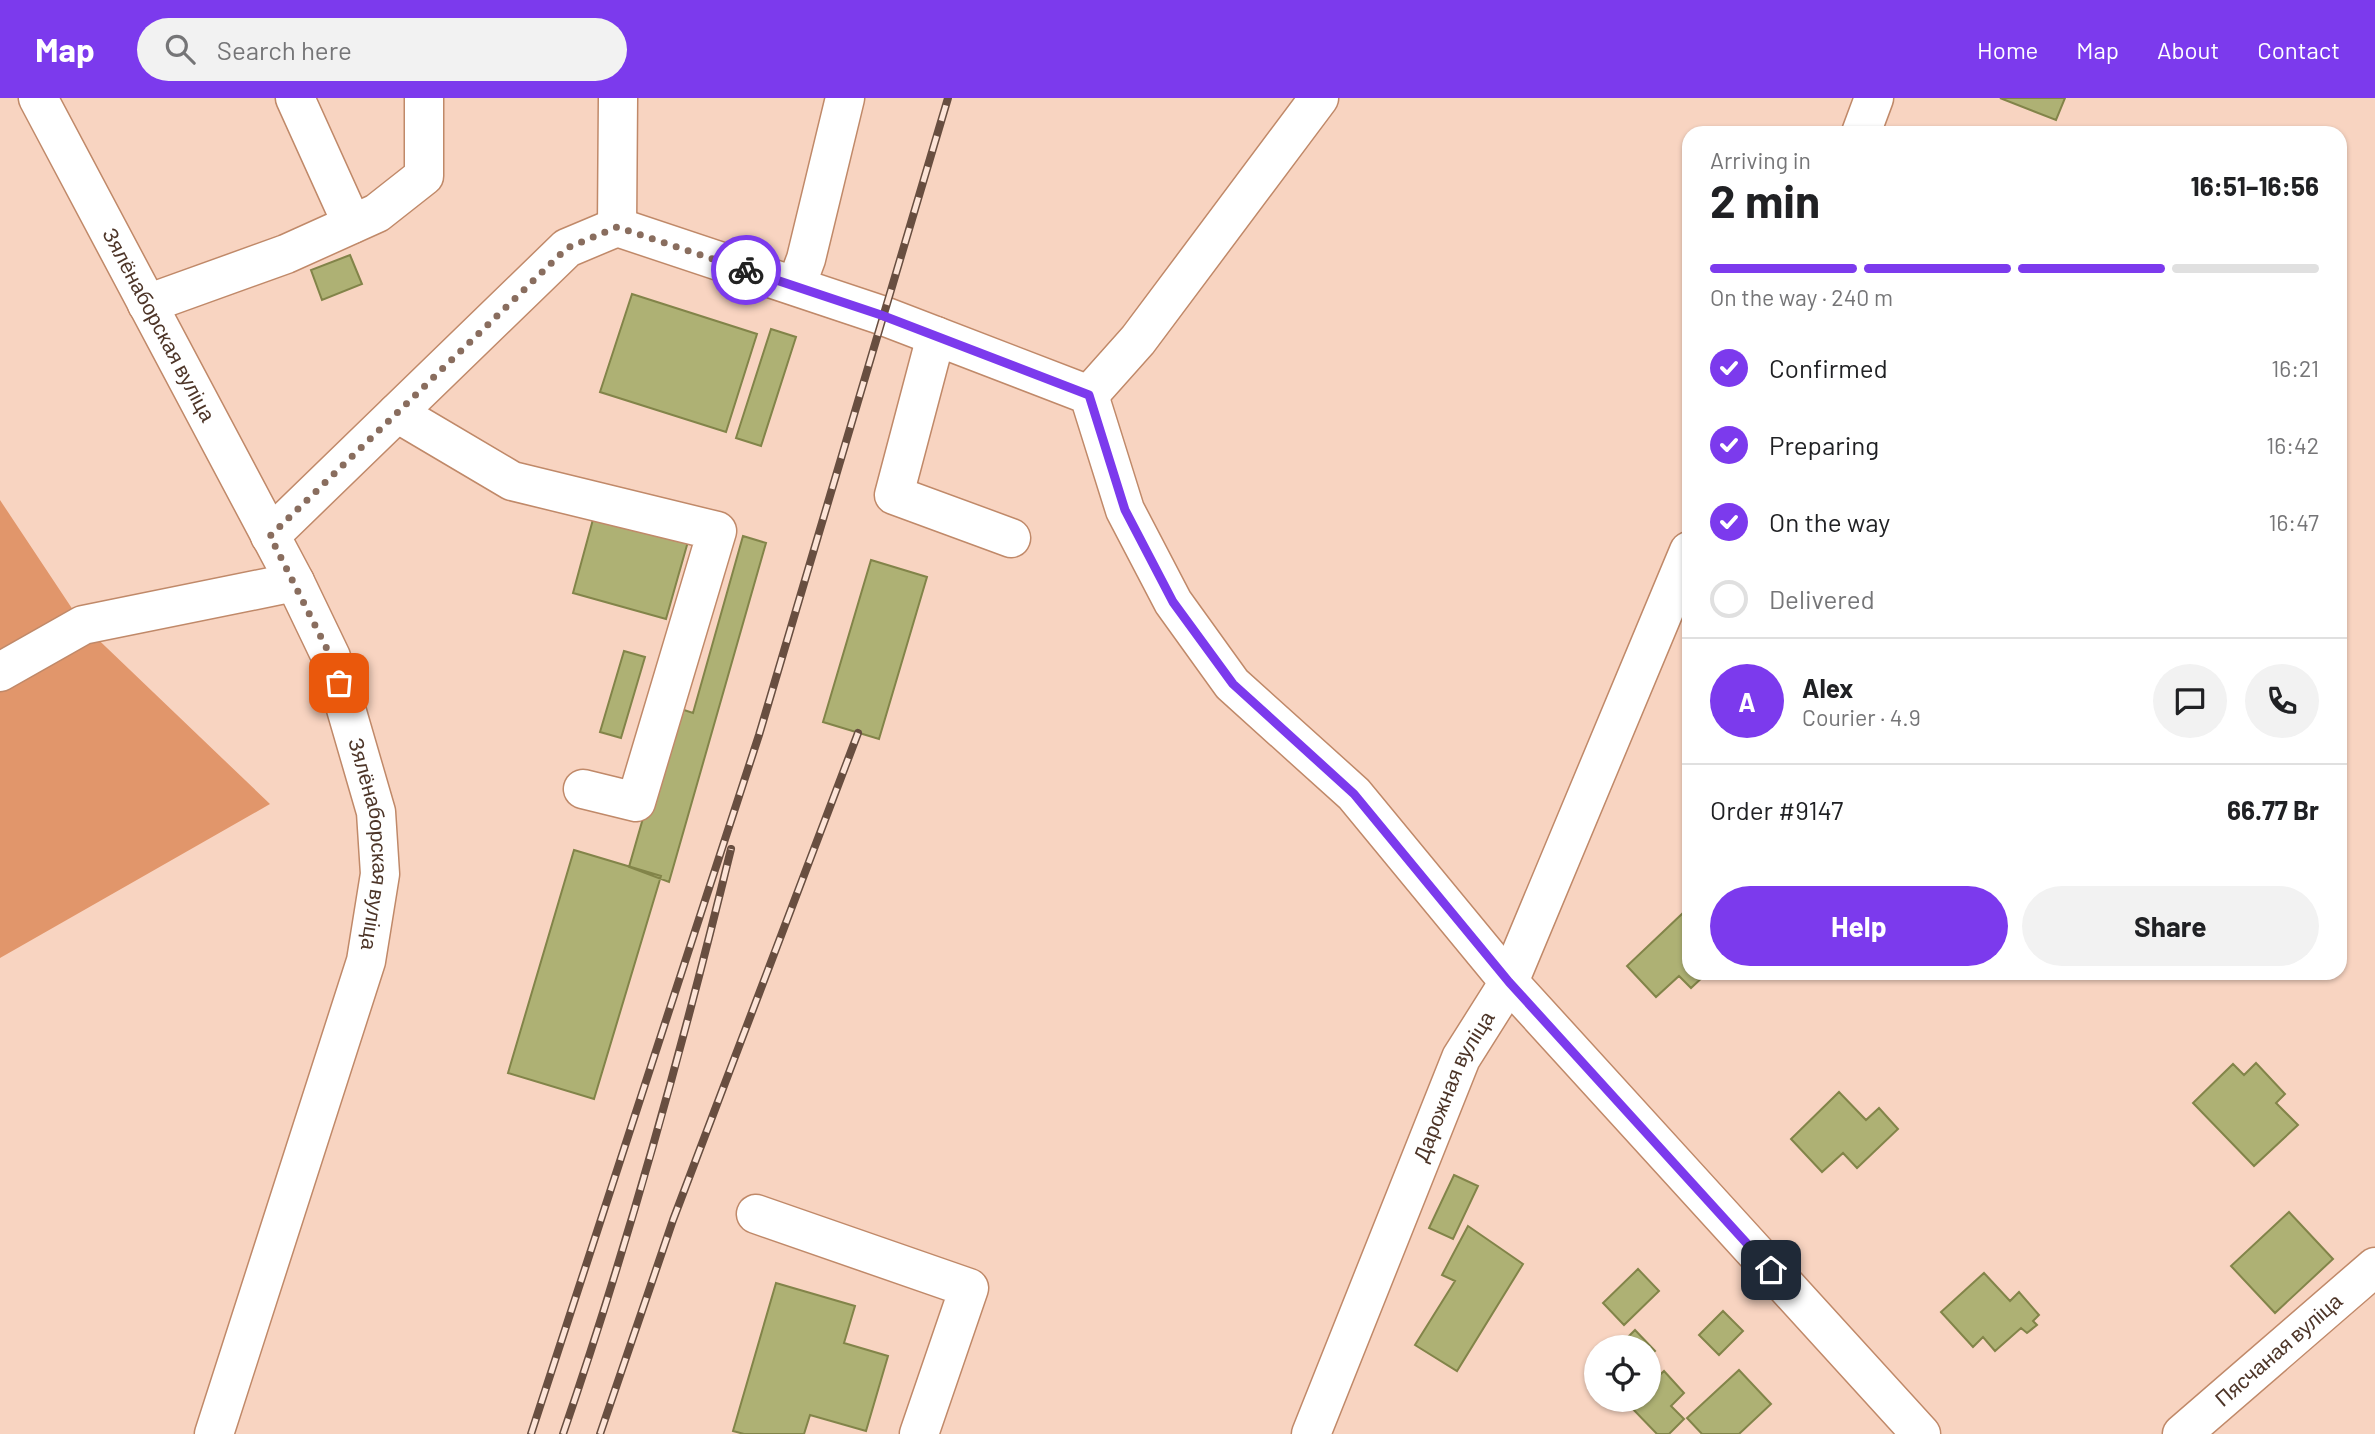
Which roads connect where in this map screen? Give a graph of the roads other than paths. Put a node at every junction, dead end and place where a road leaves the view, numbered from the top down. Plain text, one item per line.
1 (38, 98) edge
2 (295, 98) edge
3 (424, 98) edge
4 (618, 98) edge
5 (845, 98) edge
6 (1319, 98) edge
7 (1874, 98) edge
8 (1864, 126) edge
9 (352, 225) junction
10 (617, 227) junction
11 (796, 286) junction
12 (147, 304) junction
13 (936, 336) junction
14 (1089, 395) junction
15 (397, 413) junction
16 (270, 536) junction
17 (1011, 538) dead end
18 (1682, 568) edge
19 (295, 582) junction
20 (0, 672) edge
21 (583, 789) dead end
22 (1509, 982) junction
23 (756, 1214) dead end
24 (2375, 1267) edge
25 (214, 1434) edge
26 (919, 1434) edge
27 (1311, 1434) edge
28 (1921, 1434) edge
29 (2182, 1434) edge

1 - 12 street, Зялёнаборская вуліца
2 - 9 street
3 - 9 street
4 - 10 street
5 - 11 street
6 - 14 street
7 - 8 street
9 - 12 street
10 - 11 street
10 - 15 street
11 - 13 street
12 - 16 street, Зялёнаборская вуліца
13 - 14 street
13 - 17 street
14 - 22 street
15 - 16 street
15 - 21 street
16 - 19 street, Зялёнаборская вуліца
18 - 22 street, Дарожная вуліца
19 - 20 street
19 - 25 street, Зялёнаборская вуліца
22 - 27 street, Дарожная вуліца
22 - 28 street
23 - 26 street
24 - 29 street, Пясчаная вуліца

